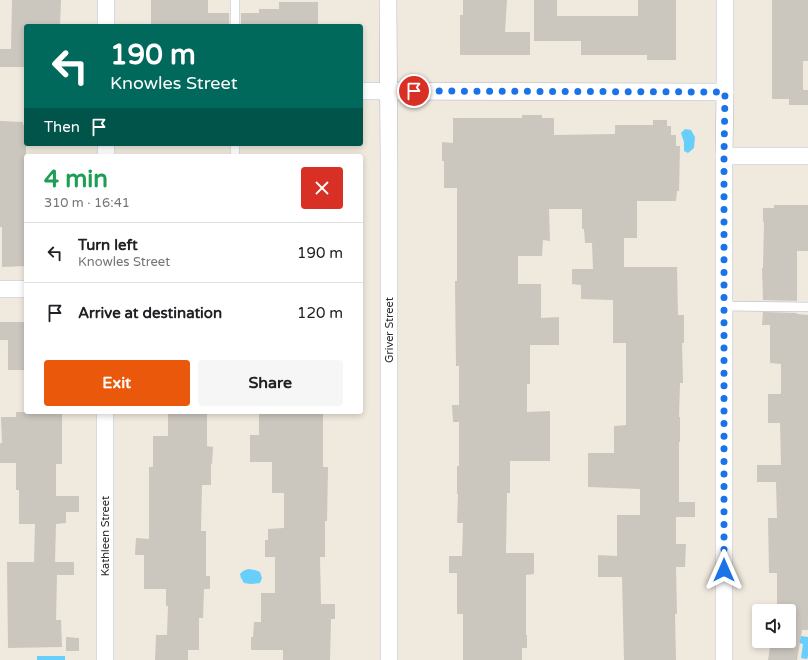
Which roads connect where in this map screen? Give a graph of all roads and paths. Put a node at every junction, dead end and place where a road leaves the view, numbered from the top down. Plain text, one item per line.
1 (106, 0) edge
2 (235, 0) edge
3 (388, 0) edge
4 (725, 0) edge
5 (106, 24) edge
6 (235, 24) edge
7 (363, 91) edge
8 (389, 91) junction
9 (725, 92) junction
10 (724, 156) junction
11 (808, 156) edge
12 (0, 289) edge
13 (24, 289) edge
14 (724, 306) junction
15 (808, 307) edge
16 (105, 414) edge
17 (105, 660) edge
18 (389, 660) edge
19 (724, 660) edge

1 - 5 street
2 - 6 lane
3 - 8 street, Griver Street
4 - 9 street
7 - 8 street
8 - 9 street
8 - 18 street, Griver Street
9 - 10 street
10 - 11 street
10 - 14 street
12 - 13 street
14 - 15 lane
14 - 19 street
16 - 17 street, Kathleen Street

